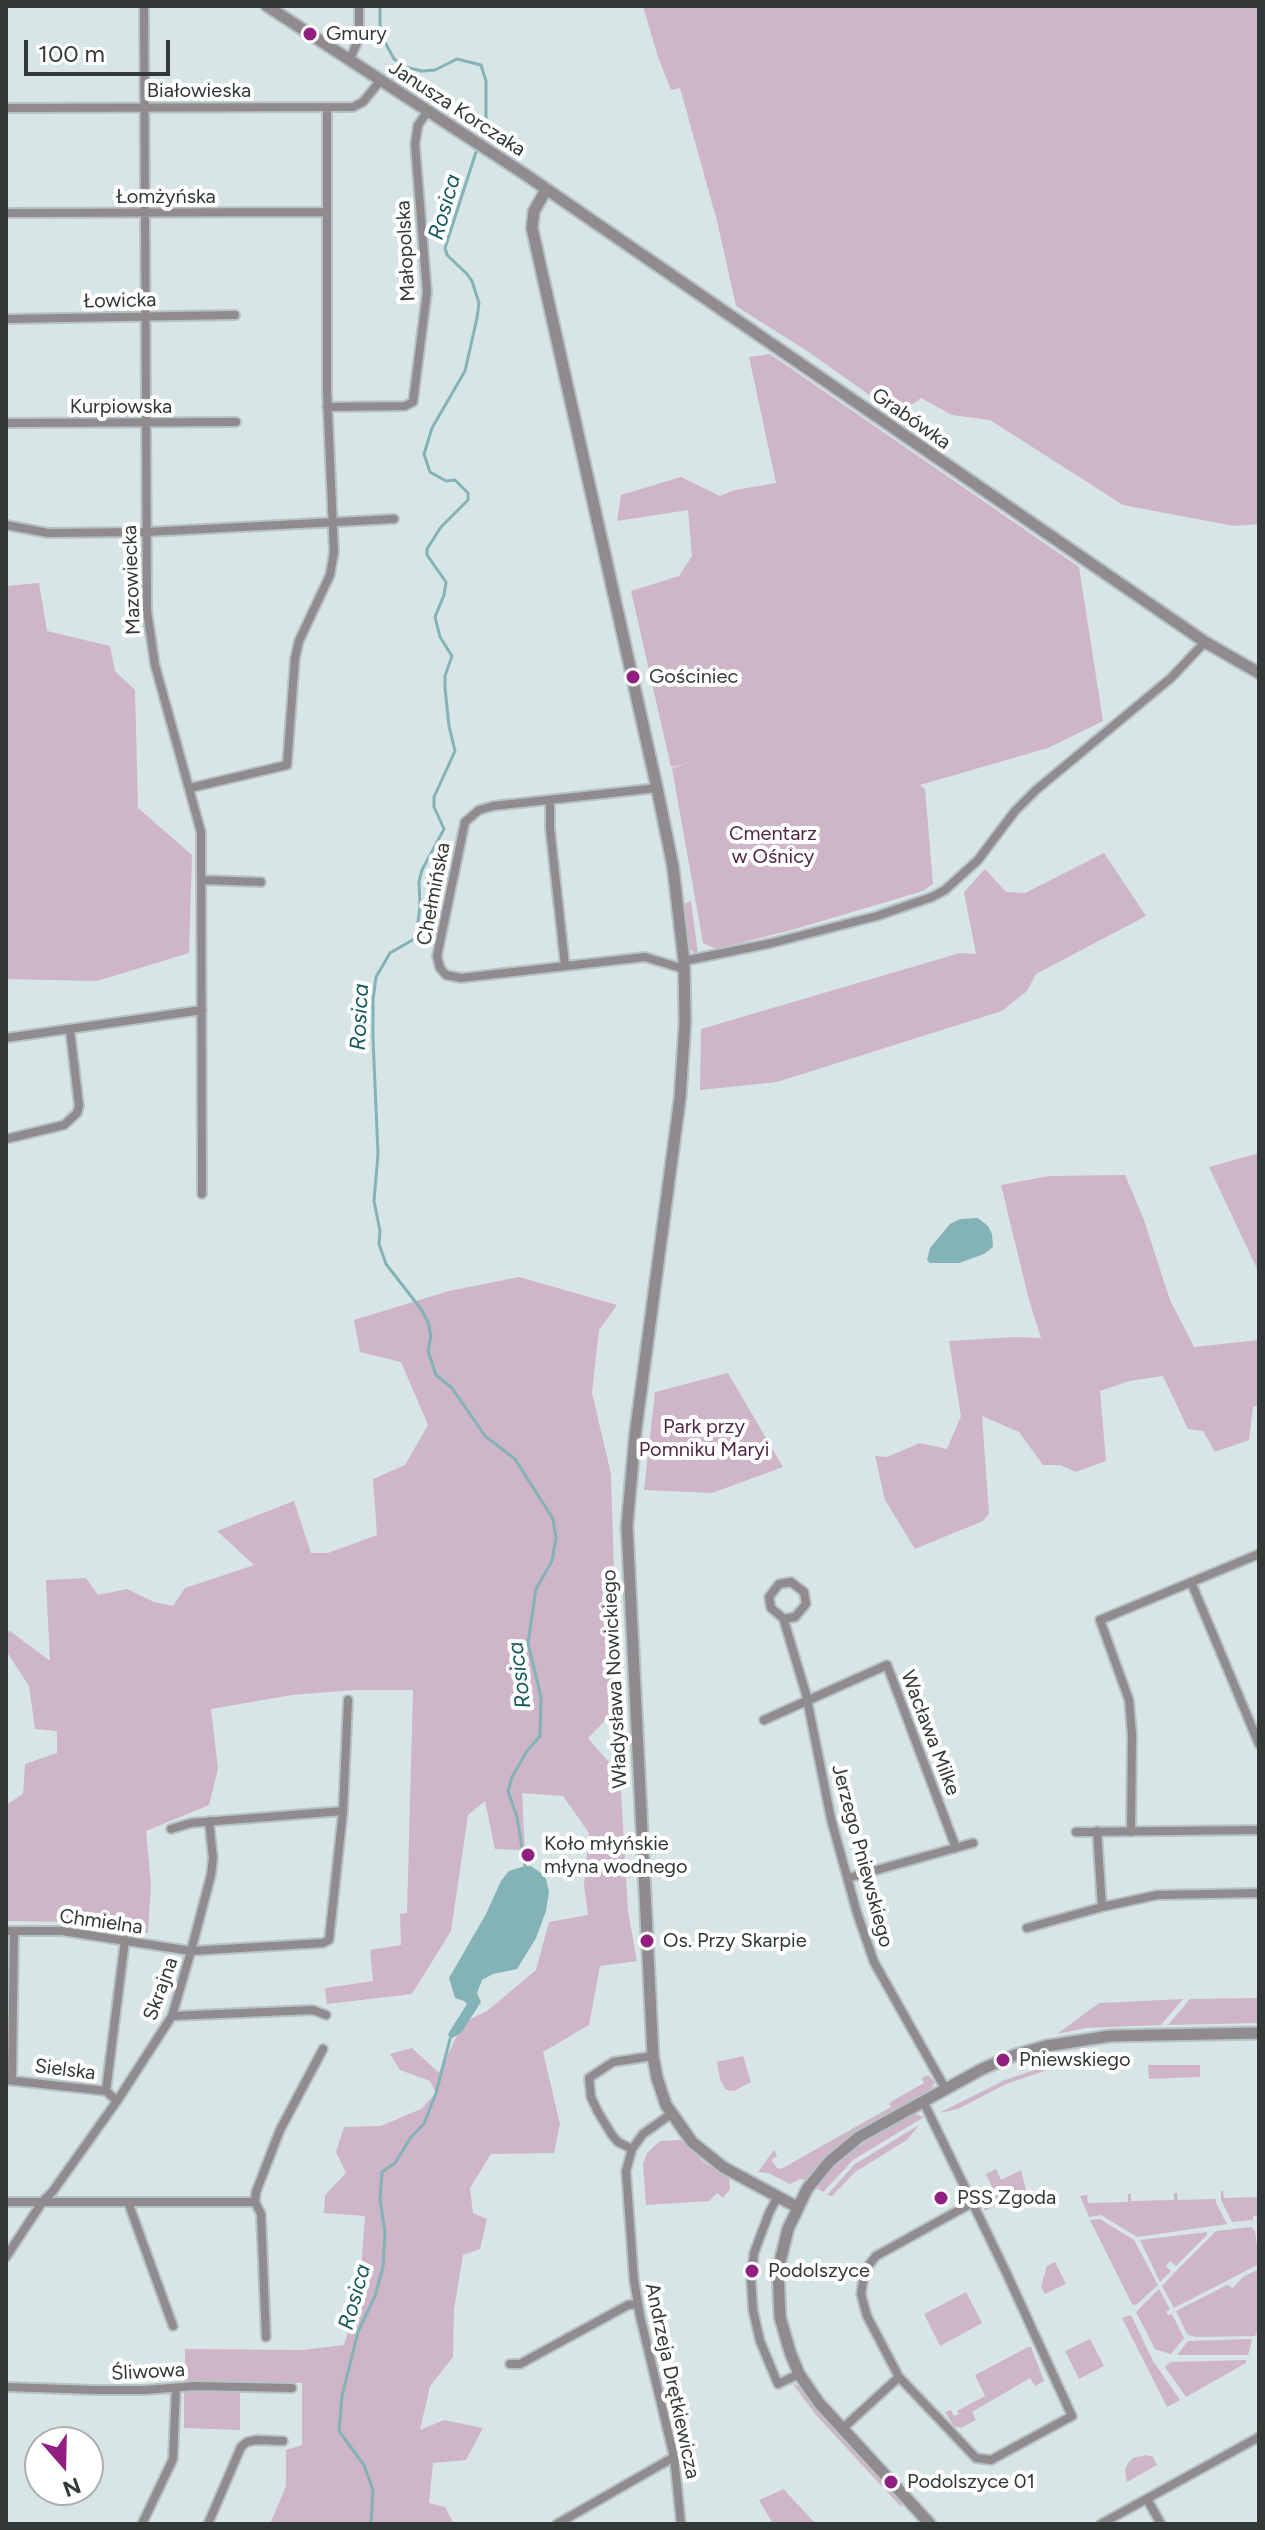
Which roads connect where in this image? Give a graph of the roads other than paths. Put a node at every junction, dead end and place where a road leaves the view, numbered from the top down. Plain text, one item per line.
1 (144, 6) edge
2 (267, 6) edge
3 (359, 6) edge
4 (350, 59) junction
5 (381, 80) junction
6 (146, 107) junction
7 (6, 108) edge
8 (327, 108) junction
9 (428, 111) junction
10 (546, 190) junction
11 (326, 212) junction
12 (6, 213) edge
13 (144, 214) junction
14 (235, 315) dead end
15 (145, 317) junction
16 (6, 319) edge
17 (327, 407) junction
18 (236, 422) dead end
19 (6, 423) edge
20 (146, 423) junction
21 (394, 519) dead end
22 (334, 522) junction
23 (6, 525) edge
24 (146, 532) junction
25 (1205, 642) junction
26 (1259, 673) edge
27 (190, 788) junction
28 (657, 788) junction
29 (550, 800) junction
30 (203, 880) junction
31 (261, 882) dead end
32 (565, 965) junction
33 (684, 965) junction
34 (202, 1010) junction
35 (70, 1030) junction
36 (6, 1038) edge
37 (6, 1139) edge
38 (202, 1194) dead end
39 (1259, 1554) edge
40 (1191, 1582) junction
41 (784, 1619) junction
42 (348, 1700) dead end
43 (806, 1700) junction
44 (764, 1720) dead end
45 (1259, 1744) edge
46 (343, 1811) junction
47 (209, 1821) junction
48 (171, 1829) dead end
49 (1259, 1830) edge
50 (1097, 1831) junction
51 (1076, 1832) dead end
52 (1131, 1832) junction
53 (973, 1843) dead end
54 (956, 1848) junction
55 (848, 1878) junction
56 (1259, 1893) edge
57 (1102, 1907) junction
58 (1027, 1928) dead end
59 (10, 1931) edge
60 (125, 1940) junction
61 (191, 1951) junction
62 (326, 2015) dead end
63 (172, 2016) junction
64 (1259, 2033) edge
65 (323, 2049) dead end
66 (653, 2056) junction
67 (9, 2080) edge
68 (945, 2088) junction
69 (106, 2091) junction
70 (117, 2101) junction
71 (923, 2101) junction
72 (671, 2114) junction
73 (632, 2149) junction
74 (778, 2196) junction
75 (43, 2201) junction
76 (6, 2202) edge
77 (128, 2202) junction
78 (255, 2202) junction
79 (972, 2203) junction
80 (797, 2207) junction
81 (6, 2257) edge
82 (638, 2304) junction
83 (173, 2326) dead end
84 (266, 2337) dead end
85 (510, 2364) dead end
86 (799, 2374) junction
87 (899, 2377) junction
88 (6, 2387) edge
89 (176, 2388) junction
90 (292, 2388) dead end
91 (842, 2429) junction
92 (1259, 2437) edge
93 (283, 2441) dead end
94 (674, 2457) junction
95 (1147, 2499) junction
96 (142, 2524) edge
97 (208, 2524) edge
98 (557, 2524) edge
99 (681, 2524) edge
100 (930, 2524) edge
101 (1101, 2524) edge
102 (1161, 2524) edge

1 - 6 street, Mazowiecka
2 - 4 street, Janusza Korczaka
3 - 4 street
4 - 5 street, Janusza Korczaka
5 - 8 street, Białowieska
5 - 9 street, Janusza Korczaka
6 - 7 street, Białowieska
6 - 8 street, Białowieska
6 - 13 street, Mazowiecka
8 - 11 street
9 - 10 street, Janusza Korczaka
9 - 17 street, Małopolska
10 - 25 street, Grabówka
10 - 28 street
11 - 13 street, Łomżyńska
11 - 17 street
12 - 13 street, Łomżyńska
13 - 15 street, Mazowiecka
14 - 15 street, Łowicka
15 - 16 street, Łowicka
15 - 20 street, Mazowiecka
17 - 22 street
18 - 20 street, Kurpiowska
19 - 20 street, Kurpiowska
20 - 24 street, Mazowiecka
21 - 22 street
22 - 24 street
22 - 27 street
23 - 24 street
24 - 27 street, Mazowiecka
25 - 26 street, Grabówka
25 - 33 street
27 - 30 street, Mazowiecka
28 - 29 street, Chełmińska
28 - 33 street
29 - 32 street
29 - 32 street, Chełmińska
30 - 31 street
30 - 34 street, Mazowiecka
32 - 33 street, Chełmińska
33 - 66 street, Władysława Nowickiego
34 - 35 street
34 - 38 street, Mazowiecka
35 - 36 street
35 - 37 street
39 - 40 street
40 - 45 street
40 - 52 street
41 - 41 street, Jerzego Pniewskiego
41 - 43 street, Jerzego Pniewskiego
42 - 46 street, Skrajna
43 - 44 street, Wacława Milke
43 - 54 street, Wacława Milke
43 - 55 street, Jerzego Pniewskiego
46 - 47 street
46 - 61 street, Skrajna
47 - 48 street
47 - 61 street
49 - 52 street
50 - 51 street
50 - 52 street
50 - 57 street
53 - 54 street
54 - 55 street
55 - 68 street, Jerzego Pniewskiego
56 - 57 street
57 - 58 street
59 - 60 street, Chmielna
59 - 67 street
60 - 61 street, Chmielna
60 - 69 street, Skrajna
61 - 63 street, Skrajna
62 - 63 street
63 - 70 street, Skrajna
64 - 68 street
65 - 78 street
66 - 72 street, Władysława Nowickiego
66 - 73 street
67 - 69 street, Sielska
68 - 71 street
69 - 70 street, Sielska
70 - 75 street, Skrajna
71 - 79 street
71 - 80 street
72 - 73 street
72 - 74 street, Władysława Nowickiego
73 - 82 street, Andrzeja Drętkiewicza
74 - 80 street, Władysława Nowickiego
74 - 86 street
75 - 76 street
75 - 77 street
75 - 81 street, Skrajna
77 - 78 street
77 - 83 street
78 - 84 street
79 - 87 street
79 - 87 street
80 - 86 street
82 - 85 street
82 - 94 street, Andrzeja Drętkiewicza
86 - 91 street
87 - 91 street
88 - 89 street, Śliwowa
89 - 90 street, Śliwowa
89 - 96 street
91 - 100 street
92 - 95 street
93 - 97 street
94 - 98 street
94 - 99 street, Andrzeja Drętkiewicza
95 - 101 street
95 - 102 street

